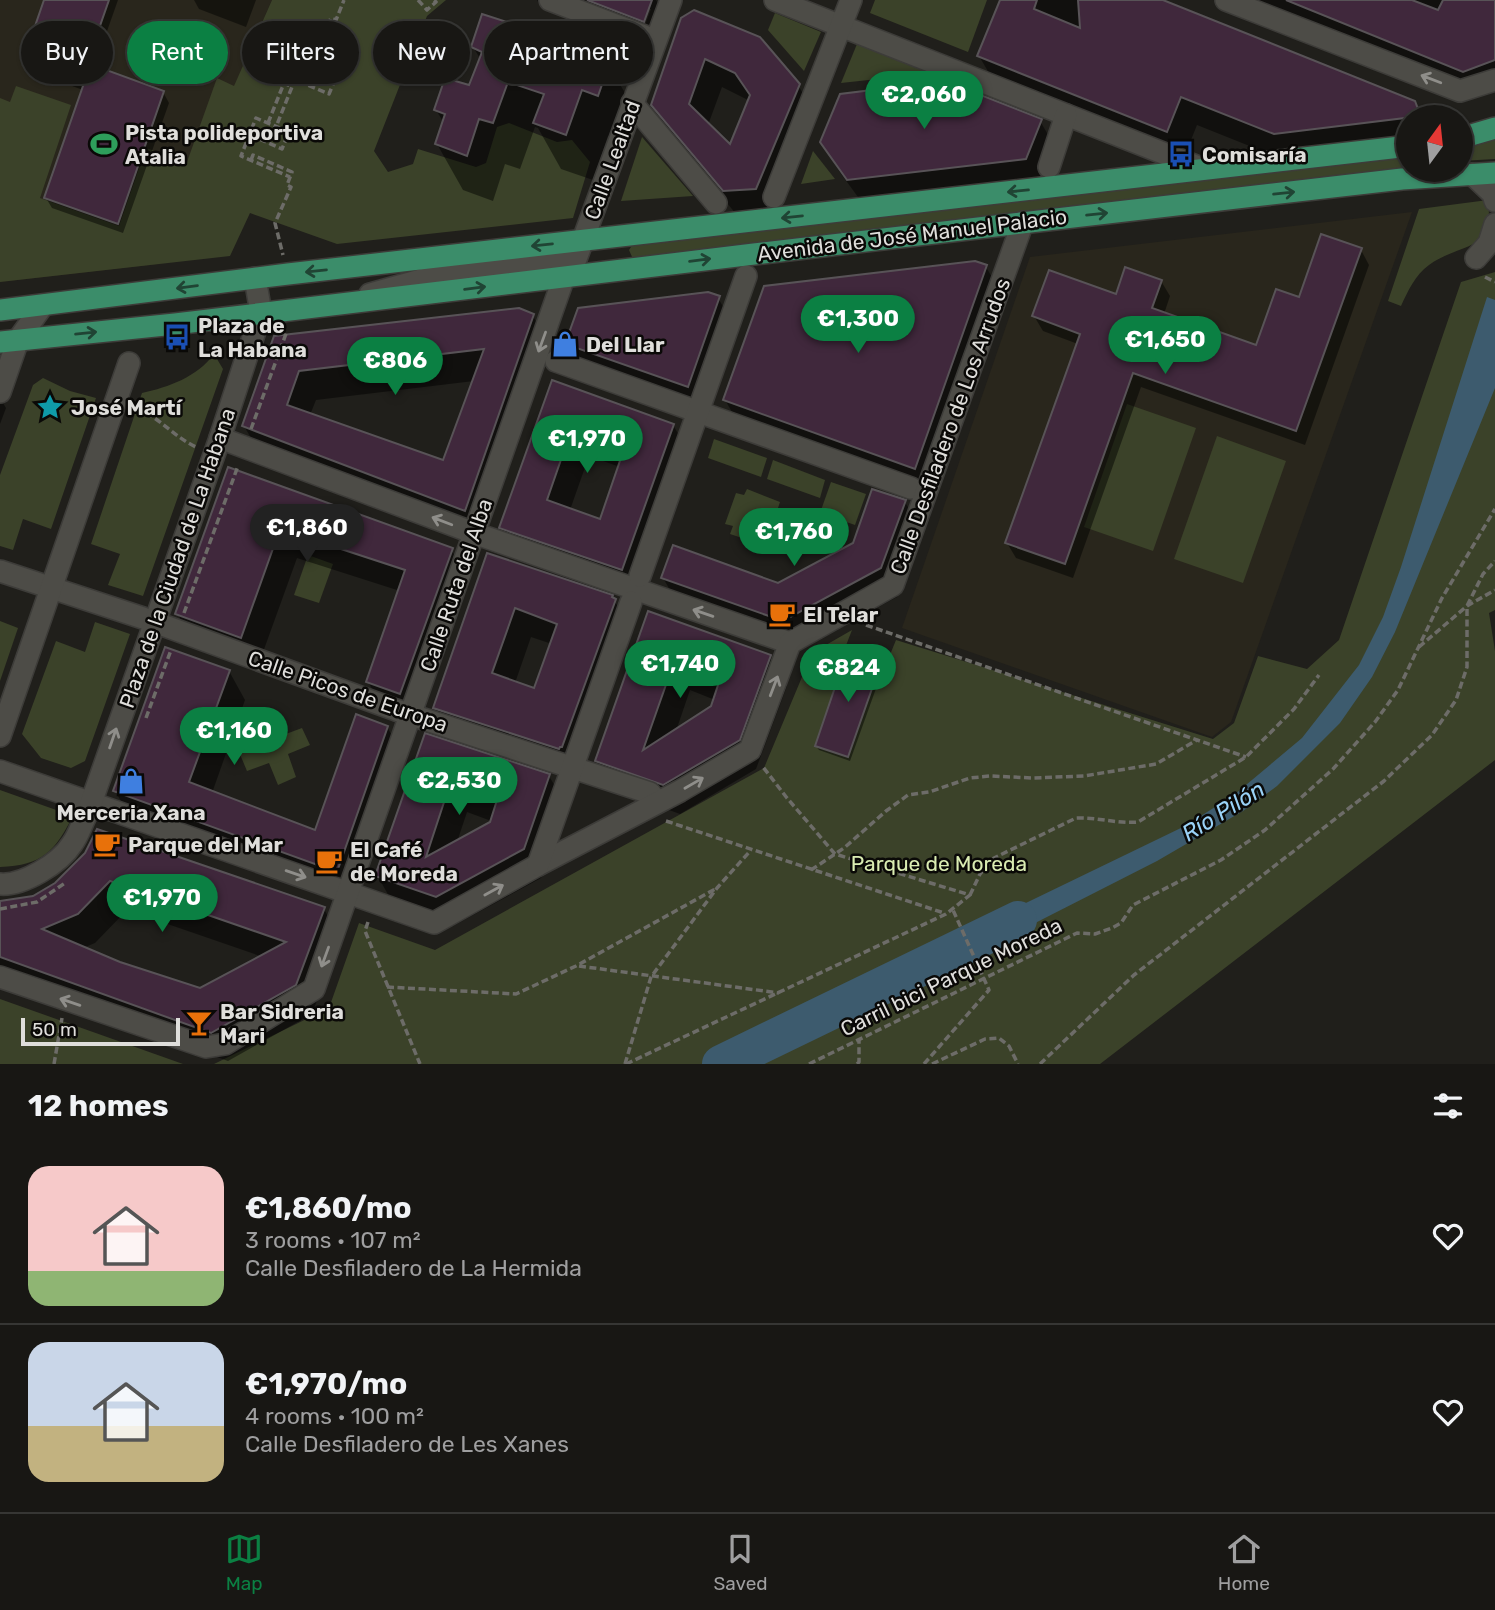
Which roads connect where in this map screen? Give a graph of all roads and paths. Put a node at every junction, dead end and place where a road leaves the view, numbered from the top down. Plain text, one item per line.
1 (344, 0) edge
2 (418, 0) edge
3 (433, 0) edge
4 (550, 0) edge
5 (671, 0) edge
6 (775, 0) edge
7 (850, 0) edge
8 (1226, 0) edge
9 (330, 21) edge
10 (841, 25) junction
11 (656, 40) junction
12 (1495, 80) edge
13 (305, 84) edge
14 (333, 84) edge
15 (289, 85) joint
16 (632, 103) junction
17 (1066, 115) junction
18 (268, 123) junction
19 (276, 127) junction
20 (1495, 128) edge
21 (1474, 134) edge
22 (250, 135) junction
23 (1396, 147) edge
24 (1049, 167) dead end
25 (1201, 168) junction
26 (1495, 173) edge
27 (1474, 174) edge
28 (1474, 176) edge
29 (1396, 180) edge
30 (774, 197) dead end
31 (1495, 201) edge
32 (716, 203) dead end
33 (1023, 222) junction
34 (1495, 225) edge
35 (583, 240) junction
36 (1476, 258) dead end
37 (288, 274) junction
38 (746, 276) dead end
39 (564, 277) junction
40 (255, 278) junction
41 (43, 305) junction
42 (330, 305) junction
43 (0, 310) edge
44 (261, 313) junction
45 (286, 334) dead end
46 (9, 341) edge
47 (556, 361) dead end
48 (129, 363) dead end
49 (0, 392) edge
50 (137, 408) dead end
51 (699, 413) junction
52 (251, 429) dead end
53 (217, 446) junction
54 (236, 470) dead end
55 (911, 488) dead end
56 (1495, 509) edge
57 (474, 533) junction
58 (1495, 561) edge
59 (0, 571) edge
60 (640, 576) dead end
61 (51, 588) junction
62 (1495, 590) edge
63 (631, 602) dead end
64 (1467, 606) junction
65 (183, 616) dead end
66 (155, 622) junction
67 (856, 622) dead end
68 (790, 643) junction
69 (1418, 648) junction
70 (1319, 675) dead end
71 (411, 714) junction
72 (0, 736) edge
73 (1197, 740) junction
74 (750, 750) junction
75 (1246, 757) junction
76 (572, 767) junction
77 (0, 771) edge
78 (657, 802) junction
79 (88, 810) junction
80 (751, 850) junction
81 (835, 854) junction
82 (538, 865) junction
83 (811, 870) junction
84 (0, 884) edge
85 (717, 888) junction
86 (348, 892) junction
87 (970, 895) junction
88 (953, 909) junction
89 (946, 914) junction
90 (370, 916) dead end
91 (576, 966) junction
92 (0, 977) edge
93 (652, 977) junction
94 (983, 978) junction
95 (387, 987) junction
96 (781, 993) junction
97 (63, 1015) dead end
98 (859, 1040) junction
99 (1017, 1062) edge
100 (54, 1064) edge
101 (420, 1064) edge
102 (626, 1064) edge
103 (809, 1064) edge
104 (857, 1064) edge
105 (924, 1064) edge
106 (932, 1064) edge
107 (1040, 1064) edge

1 - 9 path
2 - 3 path
4 - 11 street
5 - 11 street, Calle Lealtad
6 - 10 street
7 - 10 street
12 -> 8 street
10 - 17 street
10 - 30 street
11 - 16 street, Calle Lealtad
13 - 14 path
15 - 18 path
15 - 19 path
16 - 32 street
16 - 35 street, Calle Lealtad
17 - 24 street
17 - 25 street
18 - 19 path
18 - 22 path
19 - 22 path
20 - 21 main road
22 - 37 path
23 - 25 main road, Avenida de José Manuel Palacio
25 -> 35 main road, Avenida de José Manuel Palacio
26 - 27 main road, Avenida de José Manuel Palacio
28 - 31 street
33 -> 29 main road, Avenida de José Manuel Palacio
39 -> 33 main road, Avenida de José Manuel Palacio
33 - 68 street, Calle Desfiladero de Los Arrudos
34 - 36 street
35 -> 37 main road, Avenida de José Manuel Palacio
35 - 42 street, Avenida de José Manuel Palacio
37 - 40 main road, Avenida de José Manuel Palacio
38 - 51 street
42 -> 39 main road, Avenida de José Manuel Palacio
39 -> 57 street, Calle Ruta del Alba
40 -> 41 main road, Avenida de José Manuel Palacio
40 - 44 street
41 - 43 main road, Avenida de José Manuel Palacio
41 - 46 street
42 - 44 main road, Avenida de José Manuel Palacio
46 -> 44 main road, Avenida de José Manuel Palacio
44 - 53 street, Plaza de la Ciudad de La Habana
45 - 52 path, Plaza de la Ciudad de La Habana
46 - 49 street
47 - 51 street
48 - 61 street
50 - 53 path
51 - 55 street
51 - 60 street
57 -> 53 street
53 - 66 street, Plaza de la Ciudad de La Habana
54 - 65 path, Plaza de la Ciudad de La Habana
56 - 69 path, Carril bici Parque Moreda
68 -> 57 street
57 - 71 street, Calle Ruta del Alba
58 - 64 path
59 - 61 street, Calle Picos de Europa
61 - 66 street, Calle Picos de Europa
61 - 72 street
62 - 64 path
63 - 76 street
64 - 69 path
64 - 107 path
66 - 71 street, Calle Picos de Europa
79 -> 66 street, Plaza de la Ciudad de La Habana
67 - 73 path
74 -> 68 street
69 - 94 path, Carril bici Parque Moreda
70 - 75 path
71 - 76 street, Calle Picos de Europa
71 - 86 street, Calle Ruta del Alba
73 - 75 path
73 - 81 path
78 -> 74 street
74 - 81 path
75 - 87 path
76 - 78 street, Calle Picos de Europa
76 - 82 street
77 - 79 street
78 - 80 path
78 - 82 street
79 - 84 street, Plaza de la Ciudad de La Habana
79 -> 86 street
80 - 83 path
80 - 85 path
81 - 83 path
81 - 87 path
86 -> 82 street
83 - 89 path
85 - 91 path
85 - 93 path
86 -> 92 street, Calle Ruta del Alba
87 - 88 path
88 - 89 path
88 - 94 path
89 - 96 path
90 - 95 path
91 - 93 path
91 - 95 path
93 - 96 path
93 - 102 path
94 - 98 path, Carril bici Parque Moreda
94 - 105 path
95 - 101 path
96 - 102 path
97 - 100 path
98 - 103 path, Carril bici Parque Moreda
98 - 104 path
99 - 106 path

